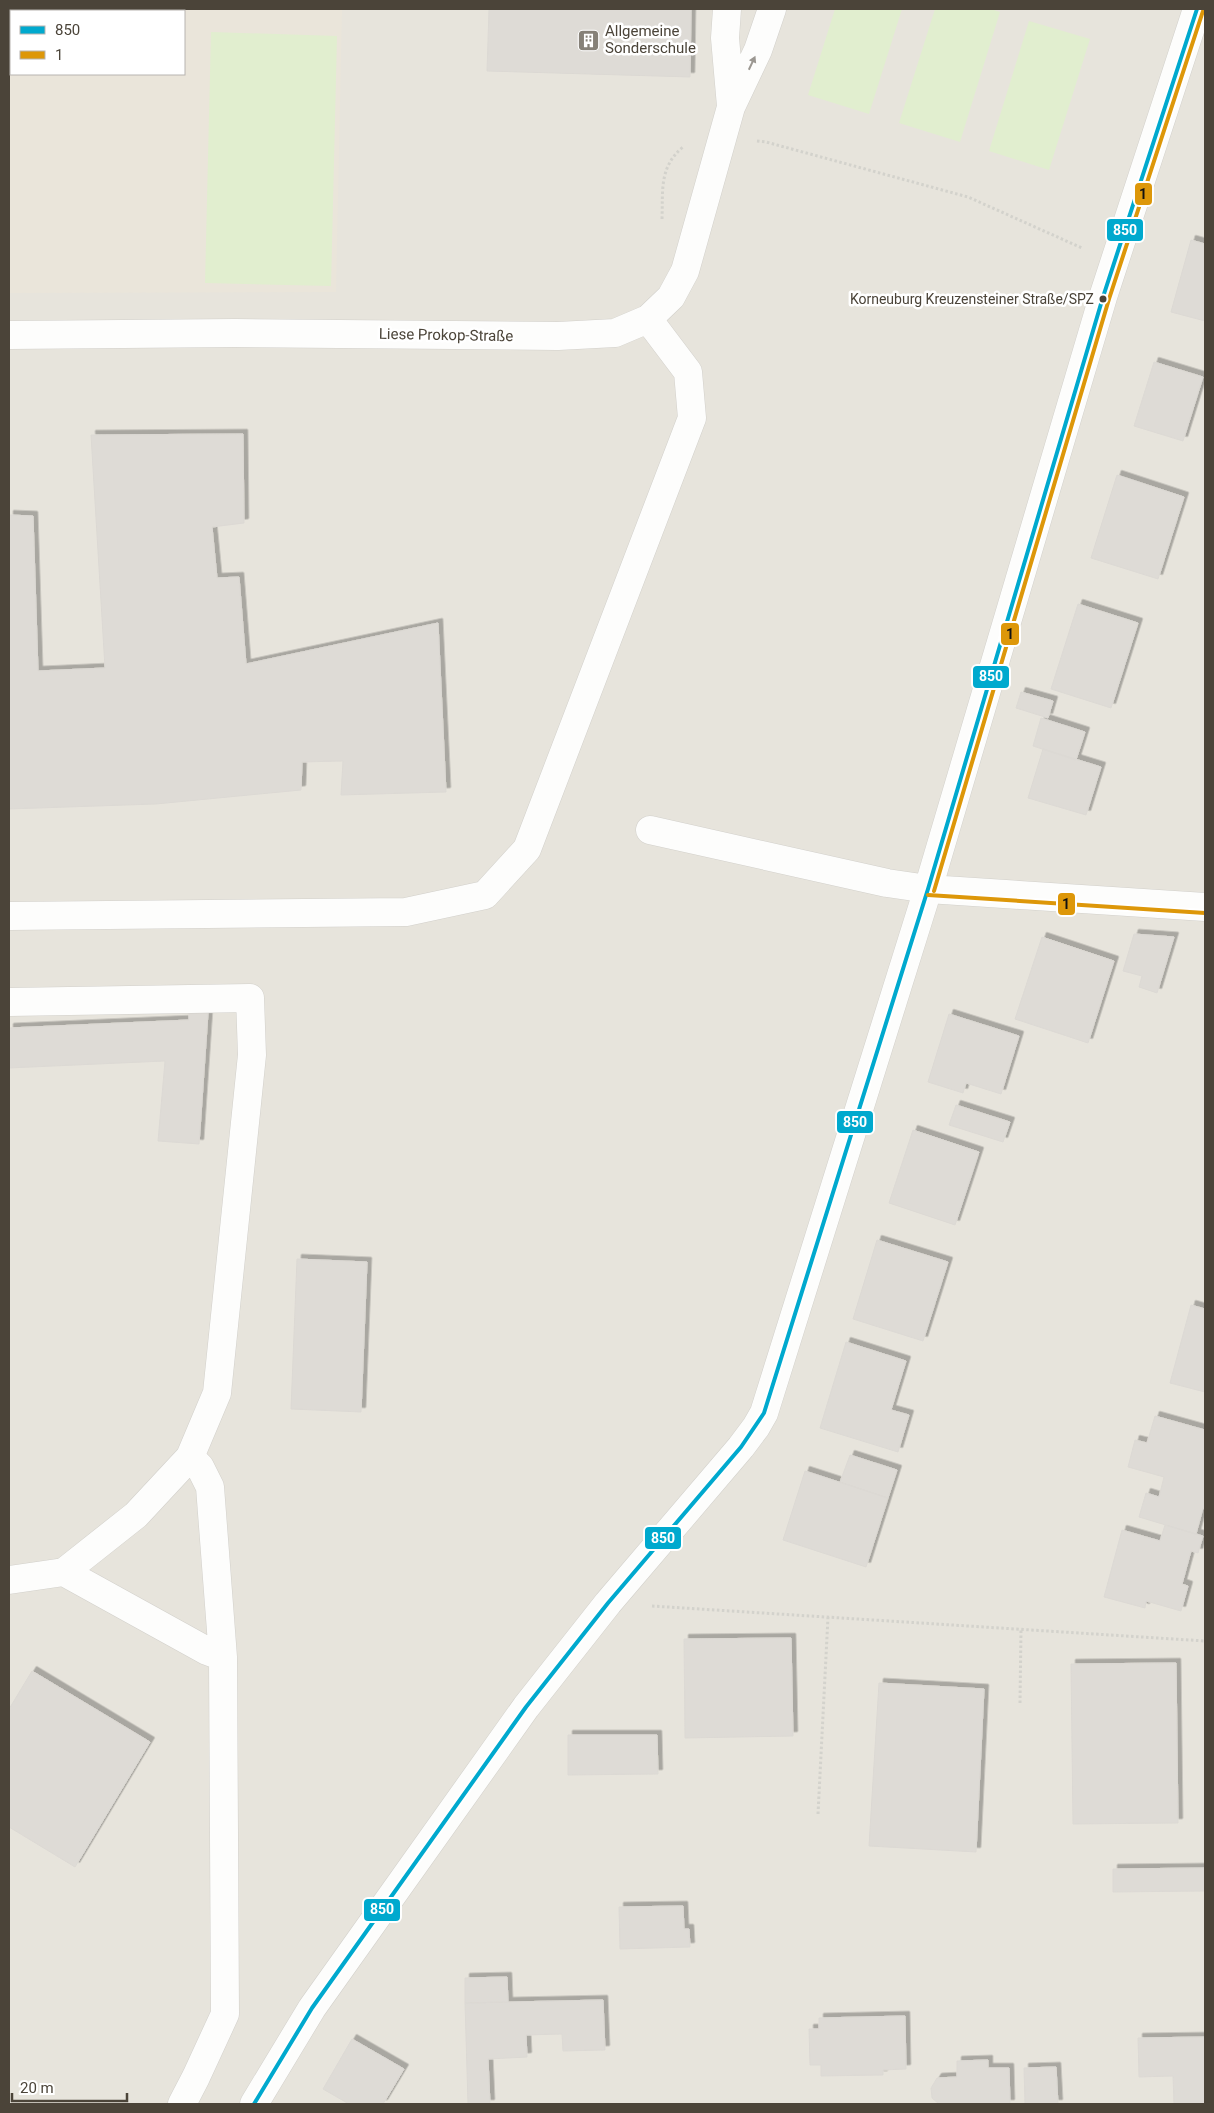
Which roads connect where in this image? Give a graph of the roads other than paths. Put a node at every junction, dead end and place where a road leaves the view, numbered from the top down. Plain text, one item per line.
1 (727, 9) edge
2 (772, 9) edge
3 (1197, 9) edge
4 (731, 107) junction
5 (648, 319) junction
6 (9, 335) edge
7 (650, 830) dead end
8 (928, 889) junction
9 (1205, 907) edge
10 (9, 916) edge
11 (9, 1002) edge
12 (190, 1457) junction
13 (64, 1572) junction
14 (9, 1580) edge
15 (224, 1657) junction
16 (182, 2104) edge
17 (254, 2104) edge

1 - 4 street, Liese Prokop-Straße
4 -> 2 street, Liese Prokop-Straße
3 - 8 street
4 - 5 street, Liese Prokop-Straße
5 - 6 street, Liese Prokop-Straße
5 - 10 street
7 - 8 street
8 - 9 street
8 - 17 street
11 - 12 street
12 - 13 street
12 - 15 street
13 - 14 street
13 - 15 street
15 - 16 street

